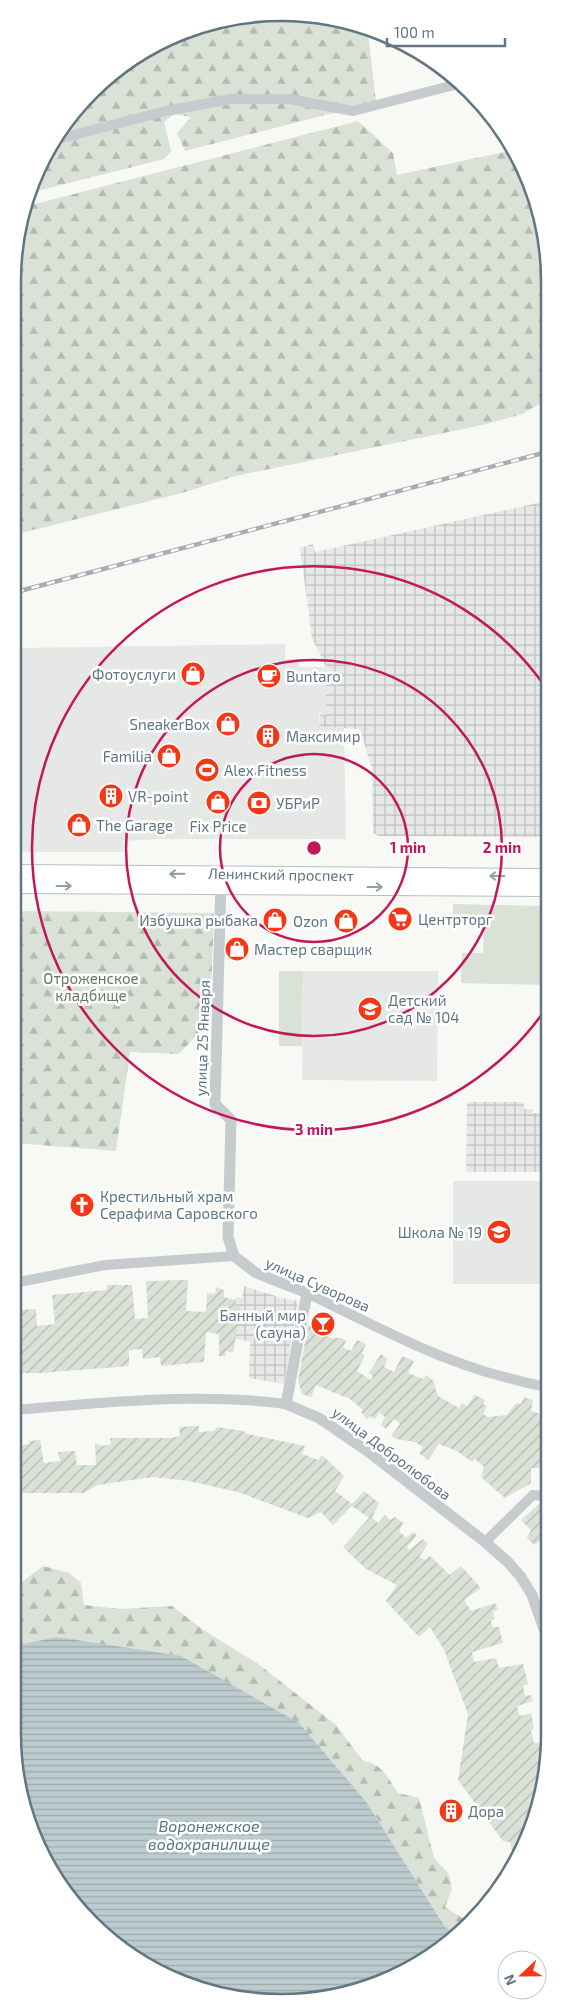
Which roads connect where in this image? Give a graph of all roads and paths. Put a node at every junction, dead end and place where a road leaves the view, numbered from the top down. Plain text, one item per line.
1 (451, 86) edge
2 (65, 137) edge
3 (21, 872) edge
4 (541, 876) edge
5 (221, 880) junction
6 (21, 886) edge
7 (541, 889) edge
8 (234, 1256) junction
9 (21, 1282) edge
10 (307, 1293) junction
11 (541, 1385) edge
12 (286, 1404) junction
13 (21, 1410) edge
14 (541, 1496) edge
15 (485, 1542) junction
16 (541, 1620) edge

1 - 2 street
5 -> 3 main road, Ленинский проспект
4 -> 5 main road, Ленинский проспект
6 -> 5 main road, Ленинский проспект
5 -> 7 main road, Ленинский проспект
5 - 8 street, улица 25 Января
8 - 9 street
8 - 10 street, улица Суворова
10 - 11 street, улица Суворова
10 - 12 street
12 - 13 street, улица Добролюбова
12 - 15 street, улица Добролюбова
14 - 15 street
15 - 16 street, улица Добролюбова

